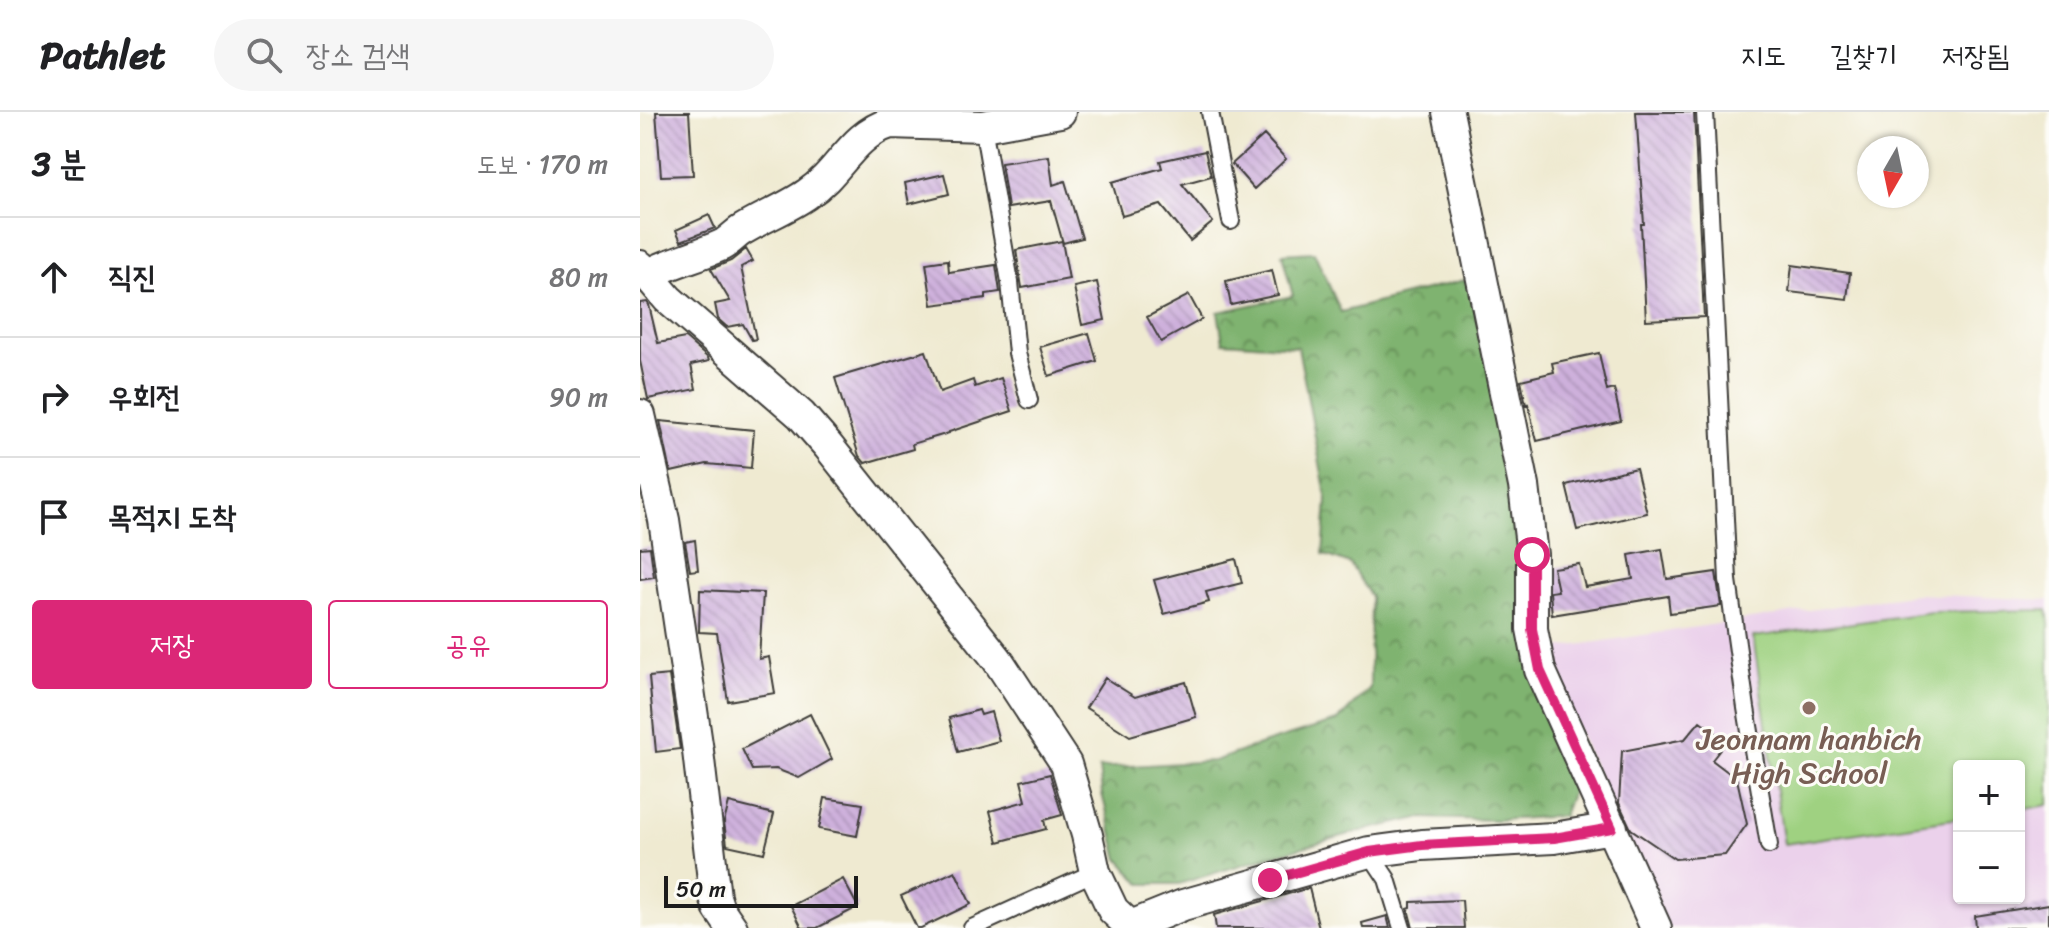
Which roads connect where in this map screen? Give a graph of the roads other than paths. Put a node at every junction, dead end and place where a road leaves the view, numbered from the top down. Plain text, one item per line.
1 (1060, 112) edge
2 (1210, 112) edge
3 (1448, 112) edge
4 (1705, 112) edge
5 (983, 126) junction
6 (1231, 221) dead end
7 (644, 270) edge
8 (1029, 400) dead end
9 (640, 415) edge
10 (1612, 828) junction
11 (1769, 845) dead end
12 (1369, 852) junction
13 (1095, 872) junction
14 (1132, 927) edge
15 (732, 928) edge
16 (972, 928) edge
17 (1402, 928) edge
18 (1656, 928) edge

1 - 5 street
2 - 6 lane
3 - 10 street
4 - 11 lane
5 - 7 street
5 - 8 lane
7 - 13 street
9 - 15 street
10 - 12 street
10 - 18 street
12 - 14 street
12 - 17 lane
13 - 14 street
13 - 16 lane

